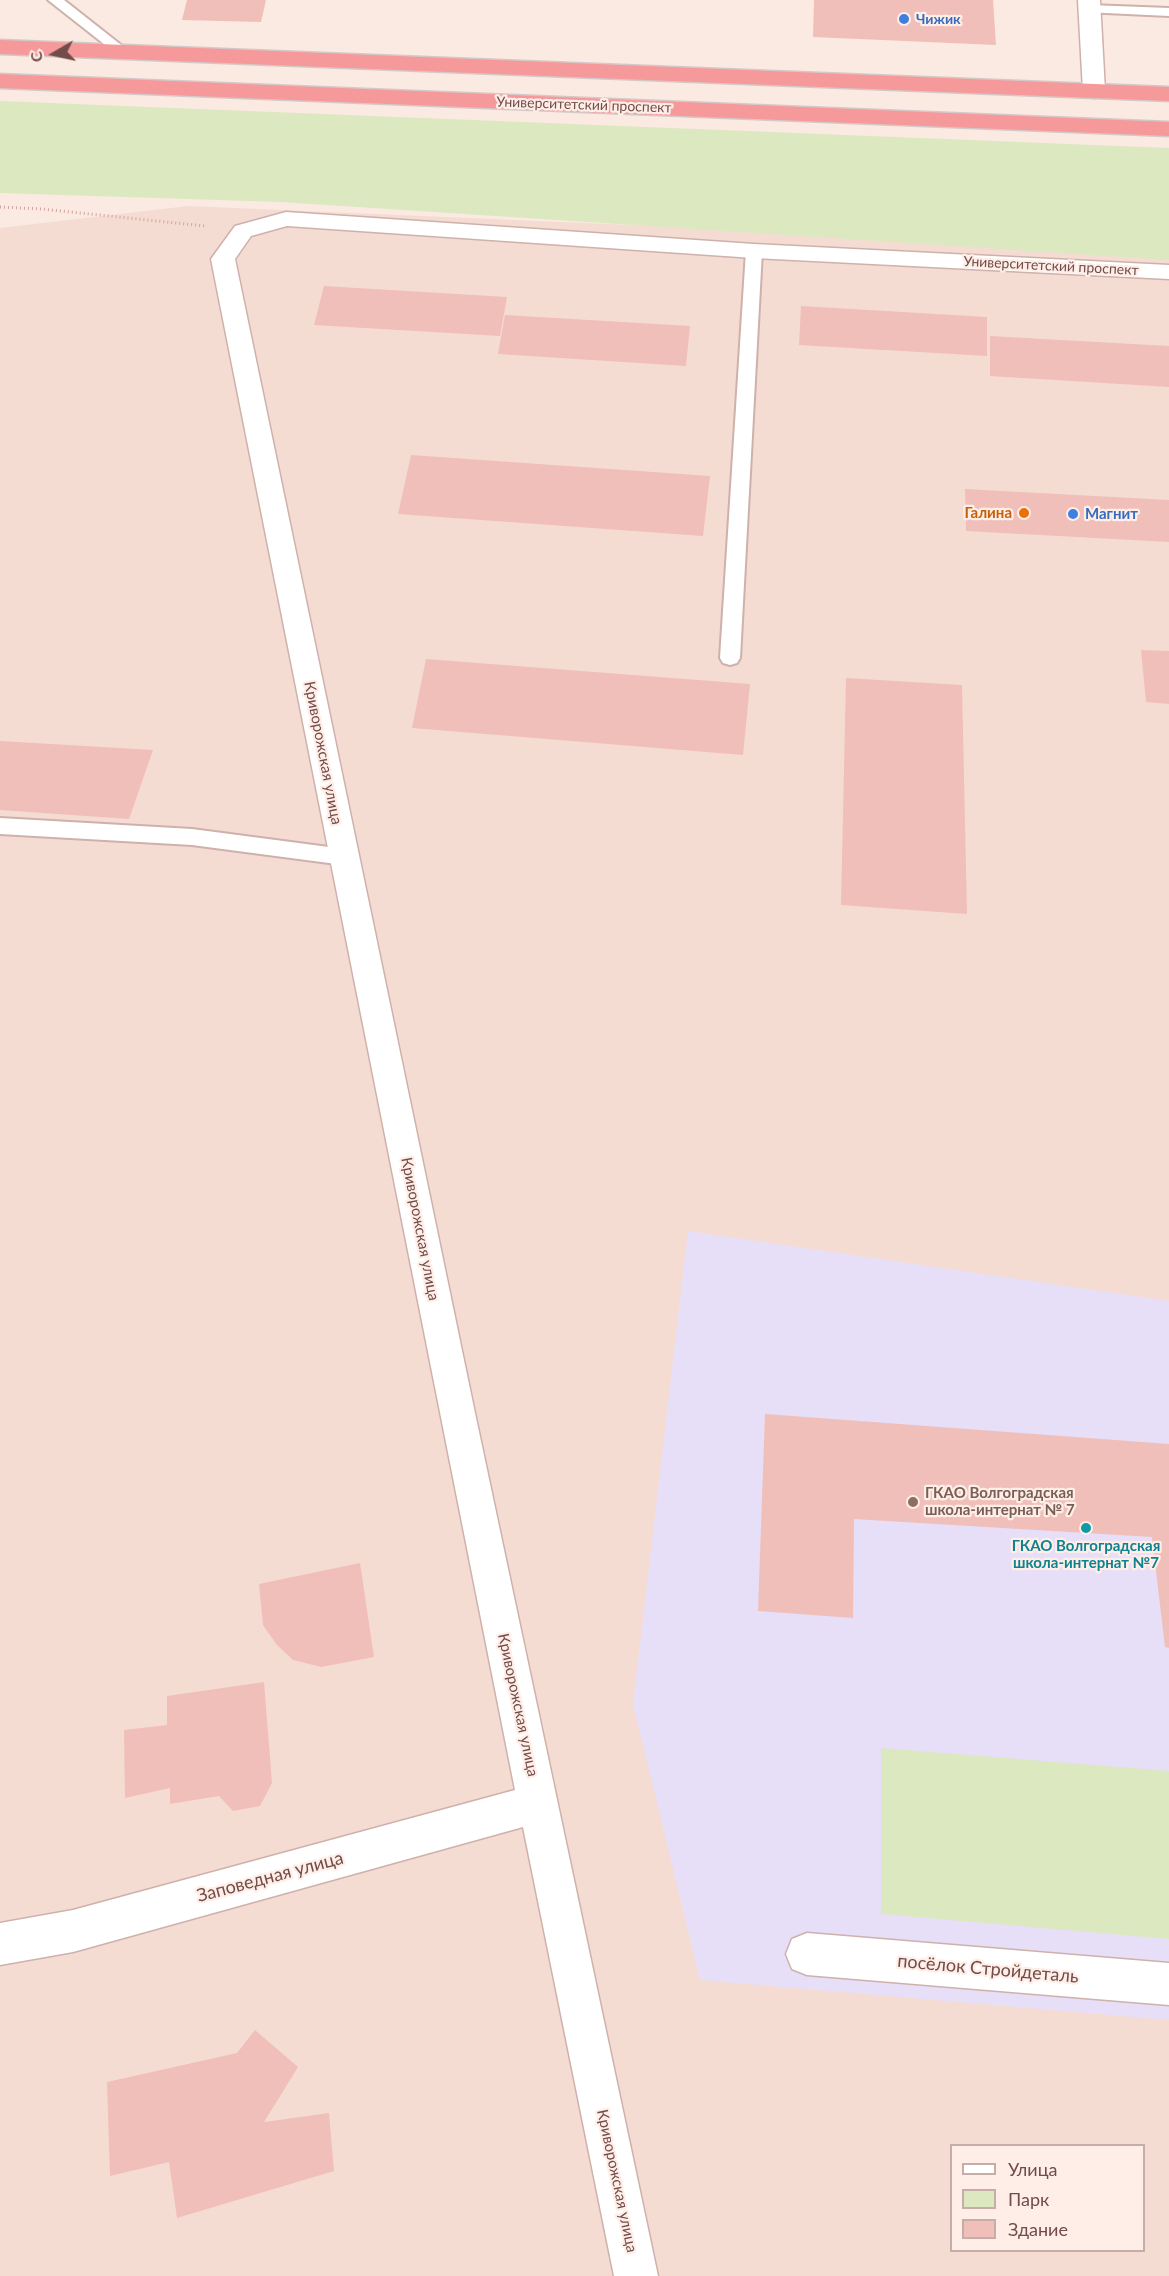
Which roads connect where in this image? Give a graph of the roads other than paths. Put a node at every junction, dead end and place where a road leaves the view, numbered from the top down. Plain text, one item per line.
1 (56, 0) edge
2 (1089, 4) edge
3 (1169, 12) edge
4 (0, 47) edge
5 (123, 52) junction
6 (0, 81) edge
7 (1094, 91) junction
8 (1169, 94) edge
9 (1169, 129) edge
10 (286, 219) joint
11 (754, 251) junction
12 (1169, 272) edge
13 (730, 658) dead end
14 (0, 826) edge
15 (344, 857) junction
16 (538, 1803) junction
17 (0, 1944) edge
18 (807, 1954) dead end
19 (1169, 1984) edge
20 (636, 2276) edge

1 - 5 lane
2 - 3 lane
2 - 7 street
4 - 5 highway
5 - 7 highway
6 - 9 highway, Университетский проспект
7 - 8 highway
10 - 11 street, Университетский проспект
10 - 15 street, Криворожская улица
11 - 12 street, Университетский проспект
11 - 13 lane
14 - 15 lane
15 - 16 street, Криворожская улица
16 - 17 street, Заповедная улица
16 - 20 street, Криворожская улица
18 - 19 street, посёлок Стройдеталь

